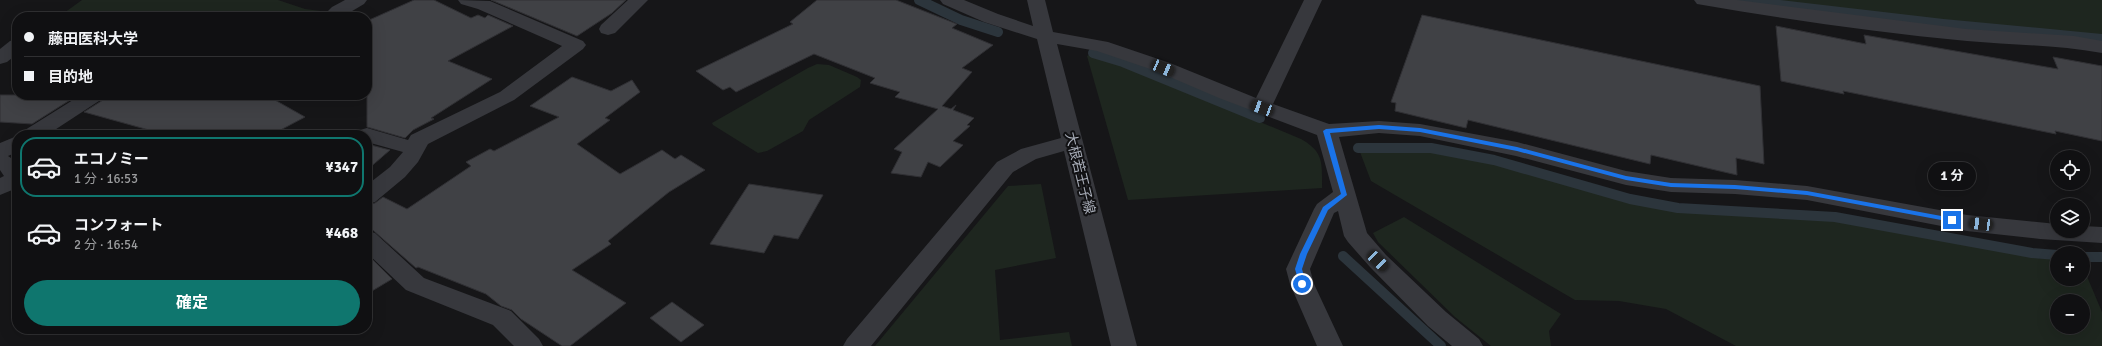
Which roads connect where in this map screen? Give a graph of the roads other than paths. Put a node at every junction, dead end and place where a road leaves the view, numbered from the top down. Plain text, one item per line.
1 (358, 0) edge
2 (467, 0) edge
3 (638, 0) edge
4 (949, 0) edge
5 (1036, 0) edge
6 (1313, 0) edge
7 (1703, 0) edge
8 (337, 12) edge
9 (608, 29) dead end
10 (1045, 36) junction
11 (2102, 47) edge
12 (12, 49) edge
13 (0, 58) edge
14 (0, 65) edge
15 (12, 65) edge
16 (87, 100) edge
17 (1262, 108) junction
18 (40, 130) edge
19 (1326, 131) junction
20 (372, 137) edge
21 (1072, 142) junction
22 (12, 146) edge
23 (416, 149) junction
24 (0, 152) edge
25 (0, 161) edge
26 (11, 182) edge
27 (372, 193) edge
28 (1344, 195) junction
29 (2102, 235) edge
30 (372, 244) edge
31 (530, 346) edge
32 (856, 346) edge
33 (1124, 346) edge
34 (1330, 346) edge
35 (1470, 346) edge

1 - 8 street
2 - 23 street
3 - 9 street
4 - 10 street
5 - 10 street, 大根若王子線
6 - 17 street
7 - 11 street
10 - 17 street
10 - 21 street, 大根若王子線
12 - 13 street
14 - 15 street
16 - 18 street
17 - 19 street
19 - 28 street
19 - 29 street
20 - 23 street
21 - 32 street
21 - 33 street, 大根若王子線
22 - 24 street
23 - 27 street
25 - 26 street
28 - 34 street
28 - 35 street
30 - 31 street

